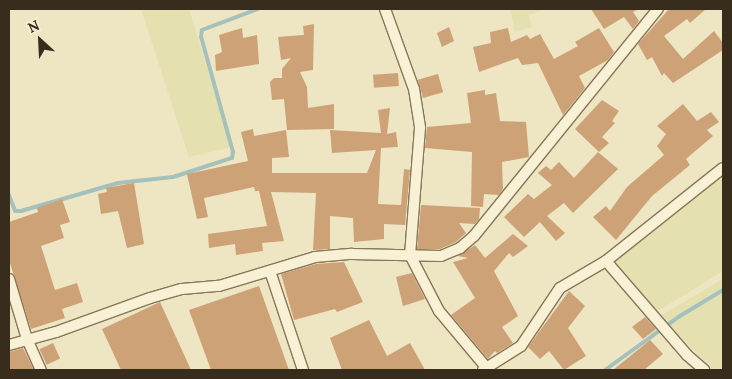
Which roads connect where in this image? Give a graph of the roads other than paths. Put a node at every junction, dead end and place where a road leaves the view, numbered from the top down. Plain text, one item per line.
1 (385, 9) edge
2 (658, 9) edge
3 (723, 168) edge
4 (410, 255) junction
5 (606, 261) junction
6 (270, 271) junction
7 (9, 279) edge
8 (27, 340) junction
9 (9, 345) edge
10 (485, 369) edge
11 (41, 370) edge
12 (303, 370) edge
13 (704, 370) edge

1 - 4 street
2 - 4 street
3 - 5 street
4 - 6 street
4 - 10 street
5 - 10 street
5 - 13 street
6 - 8 street
6 - 12 street
7 - 8 street
8 - 9 street
8 - 11 street

